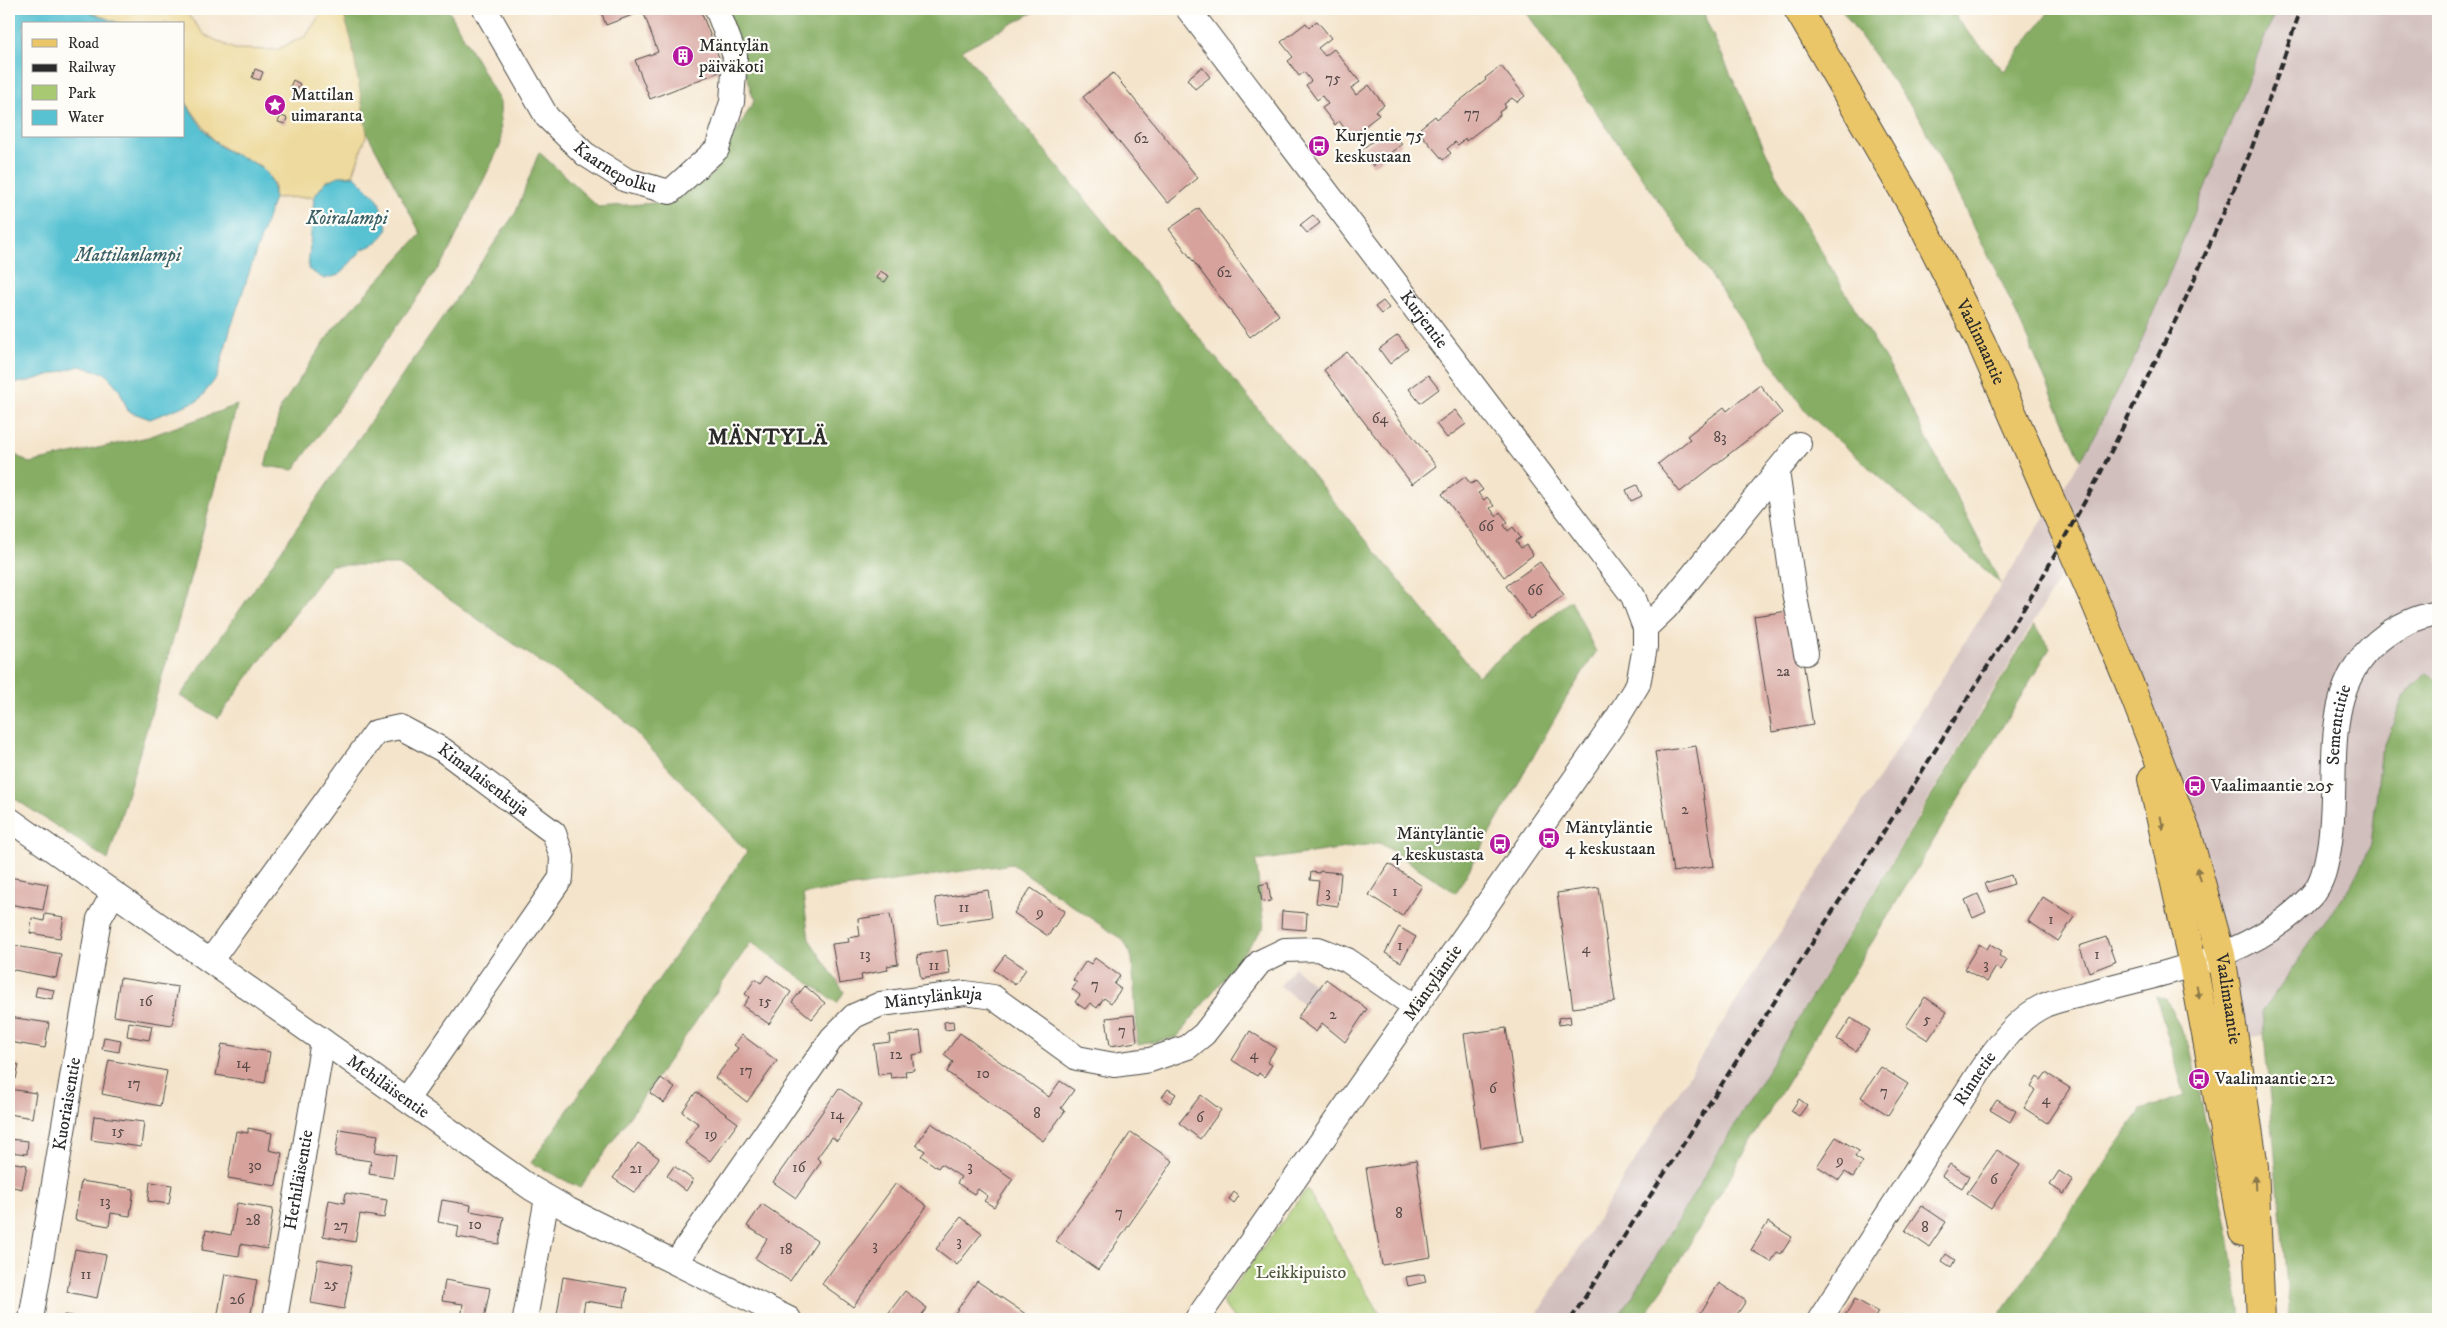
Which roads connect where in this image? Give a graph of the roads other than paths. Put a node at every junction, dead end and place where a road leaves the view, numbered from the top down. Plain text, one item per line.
1 (485, 9) edge
2 (717, 9) edge
3 (1188, 9) edge
4 (1798, 9) edge
5 (1799, 444) dead end
6 (1777, 471) junction
7 (2438, 613) edge
8 (1645, 632) junction
9 (1806, 653) dead end
10 (2132, 690) junction
11 (9, 819) edge
12 (113, 894) junction
13 (2221, 955) junction
14 (211, 960) junction
15 (2193, 965) junction
16 (1416, 1007) junction
17 (323, 1041) junction
18 (407, 1099) junction
19 (547, 1198) junction
20 (678, 1263) junction
21 (775, 1316) edge
22 (31, 1319) edge
23 (275, 1319) edge
24 (525, 1319) edge
25 (1197, 1319) edge
26 (1820, 1319) edge
27 (2260, 1319) edge

1 - 2 street, Kaarnepolku
3 - 8 street, Kurjentie
4 - 10 main road, Vaalimaantie
5 - 6 street
6 - 8 street
6 - 9 street
7 - 13 street, Sementtitie
8 - 16 street, Mäntyläntie
13 -> 10 main road, Vaalimaantie
10 -> 15 main road, Vaalimaantie
11 - 12 street, Mehiläisentie
12 - 14 street, Mehiläisentie
12 - 22 street, Kuoriaisentie
13 - 15 street, Rinnetie
27 -> 13 main road, Vaalimaantie
14 - 17 street, Mehiläisentie
14 - 18 street, Kimalaisenkuja
15 - 26 street, Rinnetie
15 -> 27 main road, Vaalimaantie
16 - 20 street, Mäntylänkuja
16 - 25 street, Mäntyläntie
17 - 18 street, Mehiläisentie
17 - 23 street, Herhiläisentie
18 - 19 street, Mehiläisentie
19 - 20 street, Mehiläisentie
19 - 24 street
20 - 21 street, Mehiläisentie

